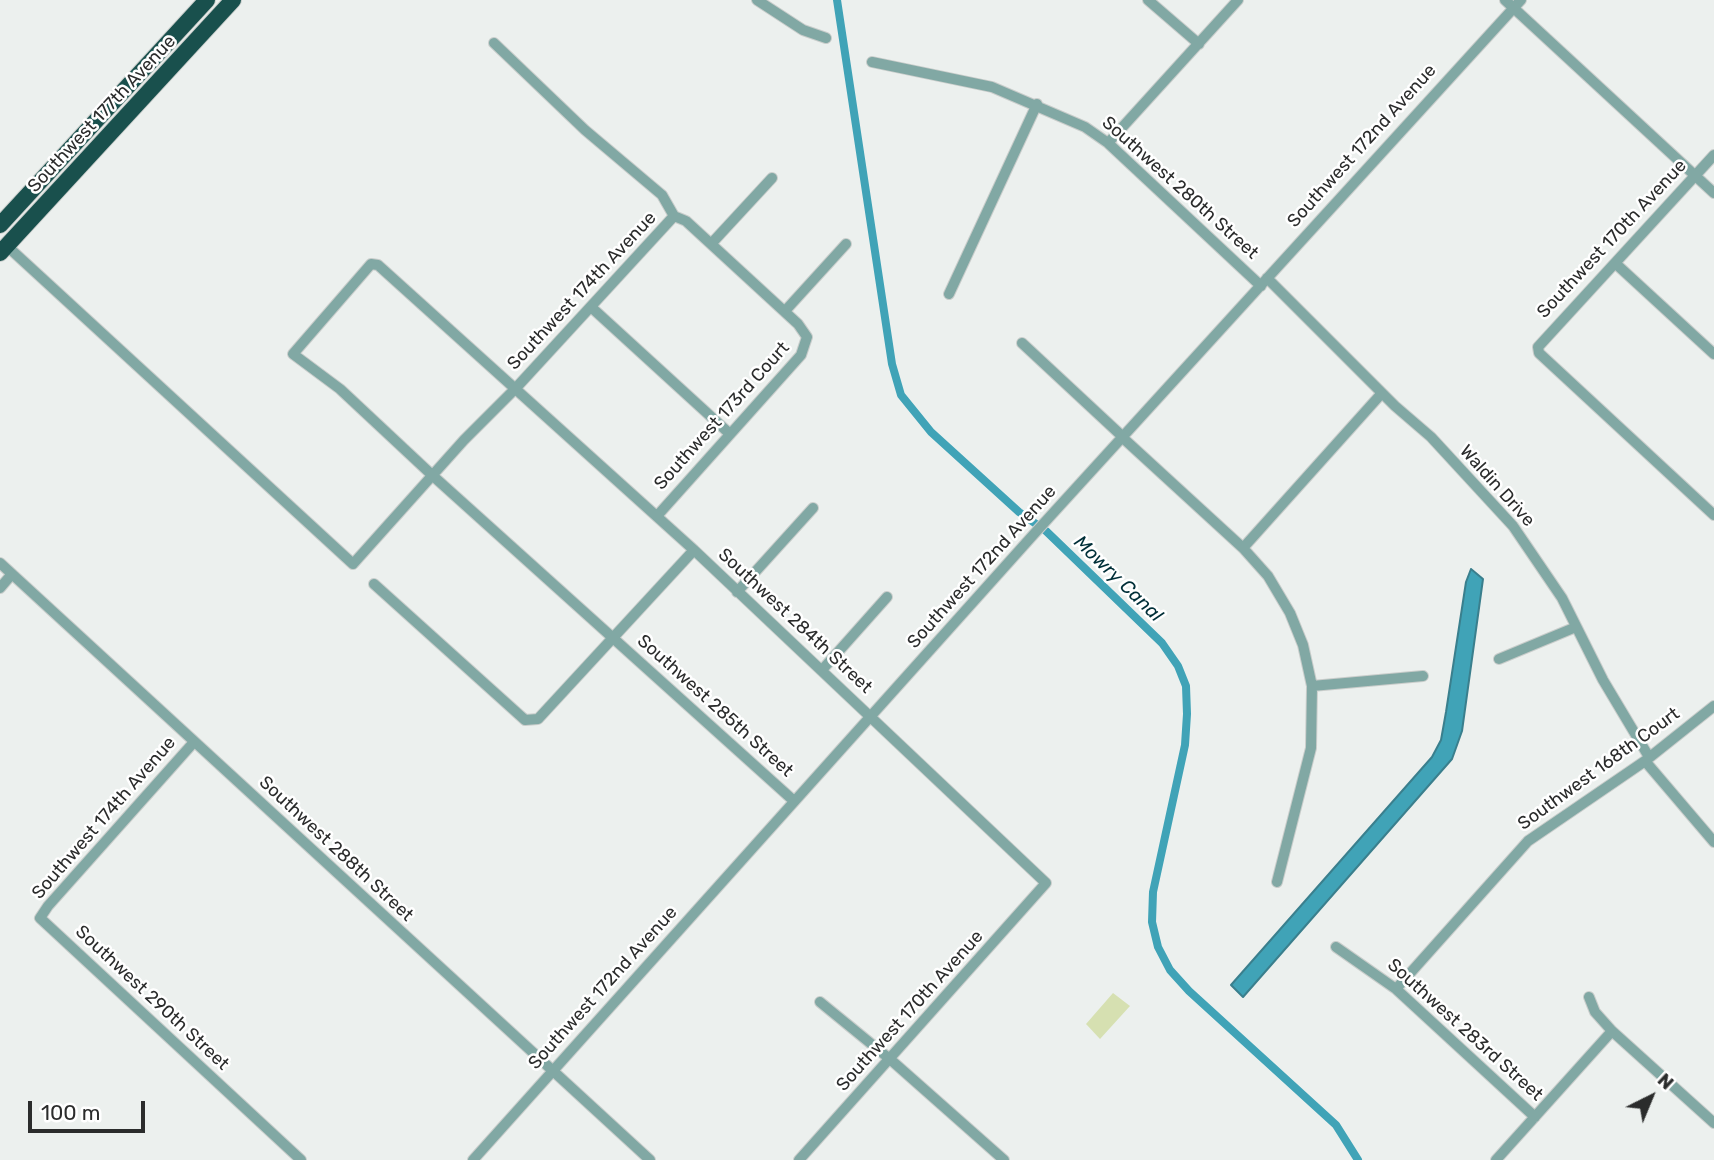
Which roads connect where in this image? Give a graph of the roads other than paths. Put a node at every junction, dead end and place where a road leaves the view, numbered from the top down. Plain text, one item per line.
1 (207, 0) edge
2 (233, 0) edge
3 (757, 0) edge
4 (1148, 0) edge
5 (1238, 0) edge
6 (1513, 3) edge
7 (826, 38) dead end
8 (494, 43) dead end
9 (1199, 44) junction
10 (872, 62) dead end
11 (1037, 104) junction
12 (1108, 143) junction
13 (1714, 155) edge
14 (1695, 176) junction
15 (772, 178) dead end
16 (1714, 193) edge
17 (674, 216) junction
18 (0, 225) edge
19 (711, 244) junction
20 (846, 244) dead end
21 (3, 250) edge
22 (1615, 263) junction
23 (1264, 282) junction
24 (948, 294) dead end
25 (590, 307) junction
26 (785, 311) junction
27 (1022, 343) dead end
28 (1714, 354) edge
29 (516, 389) junction
30 (1382, 393) junction
31 (730, 434) junction
32 (1123, 438) junction
33 (432, 475) junction
34 (813, 508) dead end
35 (1714, 515) edge
36 (657, 516) junction
37 (1242, 548) junction
38 (694, 550) junction
39 (0, 563) edge
40 (12, 574) junction
41 (374, 584) dead end
42 (0, 588) edge
43 (737, 592) junction
44 (887, 597) dead end
45 (1576, 627) junction
46 (613, 637) junction
47 (1499, 659) dead end
48 (822, 670) junction
49 (1423, 676) dead end
50 (1312, 687) junction
51 (1714, 706) edge
52 (872, 716) junction
53 (194, 741) junction
54 (1647, 759) junction
55 (794, 801) junction
56 (1714, 842) edge
57 (1277, 882) dead end
58 (1046, 884) joint
59 (40, 918) joint
60 (1336, 947) dead end
61 (1396, 989) junction
62 (1589, 997) dead end
63 (820, 1002) dead end
64 (1612, 1031) junction
65 (891, 1060) junction
66 (552, 1071) junction
67 (1535, 1116) junction
68 (1714, 1124) edge
69 (301, 1160) edge
70 (473, 1160) edge
71 (650, 1160) edge
72 (799, 1160) edge
73 (1004, 1160) edge
74 (1496, 1160) edge

1 - 18 highway, Southwest 177th Avenue
2 - 21 highway, Southwest 177th Avenue
3 - 7 street
4 - 9 street
5 - 9 street
6 - 14 street
6 - 23 street, Southwest 172nd Avenue
8 - 17 street
9 - 12 street
10 - 11 street, Southwest 280th Street
11 - 12 street, Southwest 280th Street
11 - 24 street
12 - 23 street, Southwest 280th Street
13 - 14 street, Southwest 170th Avenue
14 - 16 street
14 - 22 street, Southwest 170th Avenue
15 - 19 street
17 - 19 street
17 - 25 street, Southwest 174th Avenue
19 - 26 street
20 - 26 street
21 - 33 street, Southwest 174th Avenue
22 - 28 street
22 - 35 street, Southwest 170th Avenue
23 - 30 street, Waldin Drive
23 - 32 street, Southwest 172nd Avenue
25 - 29 street, Southwest 174th Avenue
25 - 31 street
26 - 31 street, Southwest 173rd Court
27 - 32 street
29 - 33 street, Southwest 174th Avenue
29 - 33 street, Southwest 284th Street
29 - 36 street, Southwest 284th Street
30 - 37 street
30 - 45 street, Waldin Drive
31 - 36 street, Southwest 173rd Court
32 - 37 street
32 - 52 street, Southwest 172nd Avenue
33 - 46 street, Southwest 285th Street
34 - 43 street
36 - 38 street, Southwest 284th Street
37 - 50 street
38 - 43 street, Southwest 284th Street
38 - 46 street
39 - 40 street, Southwest 288th Street
40 - 42 street
40 - 53 street, Southwest 288th Street
41 - 46 street
43 - 48 street, Southwest 284th Street
44 - 48 street
45 - 47 street
45 - 54 street, Waldin Drive
46 - 55 street, Southwest 285th Street
48 - 52 street, Southwest 284th Street
49 - 50 street
50 - 57 street
51 - 54 street, Southwest 168th Court
52 - 55 street, Southwest 172nd Avenue
52 - 58 street, Southwest 284th Street
53 - 59 street, Southwest 174th Avenue
53 - 66 street, Southwest 288th Street
54 - 56 street
54 - 61 street, Southwest 168th Court
55 - 66 street, Southwest 172nd Avenue
58 - 65 street, Southwest 170th Avenue
59 - 69 street, Southwest 290th Street
60 - 61 street, Southwest 283rd Street
61 - 67 street, Southwest 283rd Street
62 - 64 street
63 - 65 street
64 - 67 street
64 - 68 street
65 - 72 street, Southwest 170th Avenue
65 - 73 street
66 - 70 street, Southwest 172nd Avenue
66 - 71 street, Southwest 288th Street
67 - 74 street

